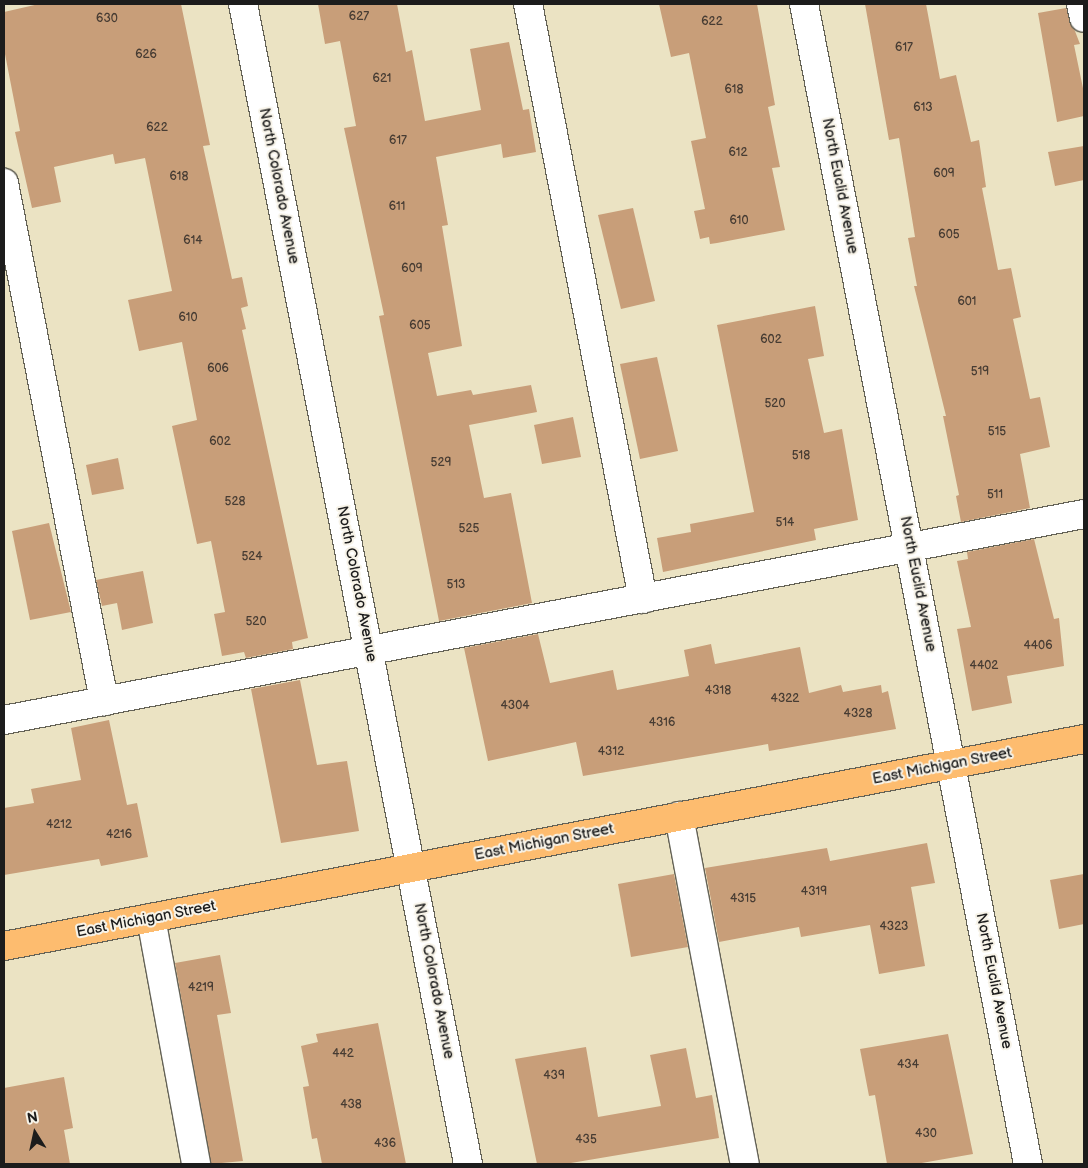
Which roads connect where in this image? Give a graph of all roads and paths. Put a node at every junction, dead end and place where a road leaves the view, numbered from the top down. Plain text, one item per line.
1 (243, 4) edge
2 (528, 4) edge
3 (804, 4) edge
4 (1082, 4) edge
5 (1084, 18) edge
6 (4, 183) edge
7 (1084, 514) edge
8 (911, 547) junction
9 (643, 599) junction
10 (370, 650) junction
11 (104, 701) junction
12 (4, 720) edge
13 (1084, 739) edge
14 (953, 764) junction
15 (679, 816) junction
16 (412, 868) junction
17 (151, 918) junction
18 (4, 946) edge
19 (196, 1164) edge
20 (468, 1164) edge
21 (746, 1164) edge
22 (1028, 1164) edge

1 - 10 street, North Colorado Avenue
2 - 9 street
3 - 8 street, North Euclid Avenue
4 - 5 street
6 - 11 street
7 - 8 street
8 - 9 street
8 - 14 street, North Euclid Avenue
9 - 10 street
10 - 11 street
10 - 16 street, North Colorado Avenue
11 - 12 street
13 - 14 main road, East Michigan Street
14 - 15 main road, East Michigan Street
14 - 22 street, North Euclid Avenue
15 - 16 main road, East Michigan Street
15 - 21 street
16 - 17 main road, East Michigan Street
16 - 20 street, North Colorado Avenue
17 - 18 main road, East Michigan Street
17 - 19 street

